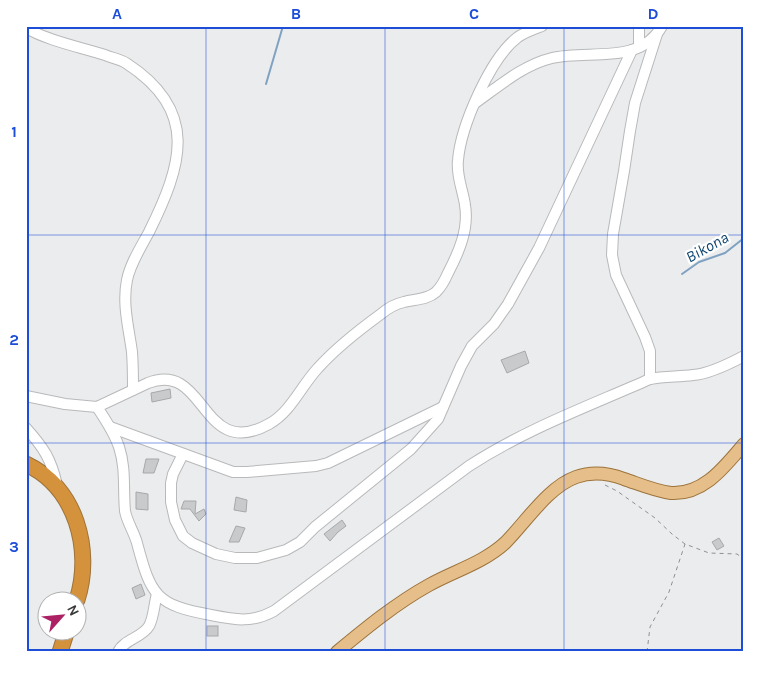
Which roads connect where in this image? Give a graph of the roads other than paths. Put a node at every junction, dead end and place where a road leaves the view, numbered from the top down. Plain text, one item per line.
1 (542, 26) edge
2 (639, 26) edge
3 (26, 28) edge
4 (660, 30) edge
5 (635, 48) junction
6 (475, 103) junction
7 (744, 356) edge
8 (650, 379) junction
9 (133, 390) junction
10 (26, 396) edge
11 (97, 407) junction
12 (443, 408) junction
13 (110, 427) junction
14 (26, 428) edge
15 (744, 444) edge
16 (183, 454) junction
17 (26, 464) edge
18 (57, 485) junction
19 (79, 590) edge
20 (157, 594) junction
21 (64, 640) edge
22 (60, 652) edge
23 (118, 652) edge
24 (336, 652) edge

1 - 6 street
2 - 5 street
3 - 9 street
4 - 5 street
4 - 8 street
5 - 6 street
5 - 12 street
6 - 9 street
7 - 8 street
8 - 20 street
9 - 11 street
10 - 11 street
11 - 13 street
12 - 16 street
12 - 16 street
13 - 16 street
13 - 20 street
14 - 18 street
15 - 24 main road
17 - 18 highway
18 - 19 highway
20 - 23 street
21 - 22 highway

